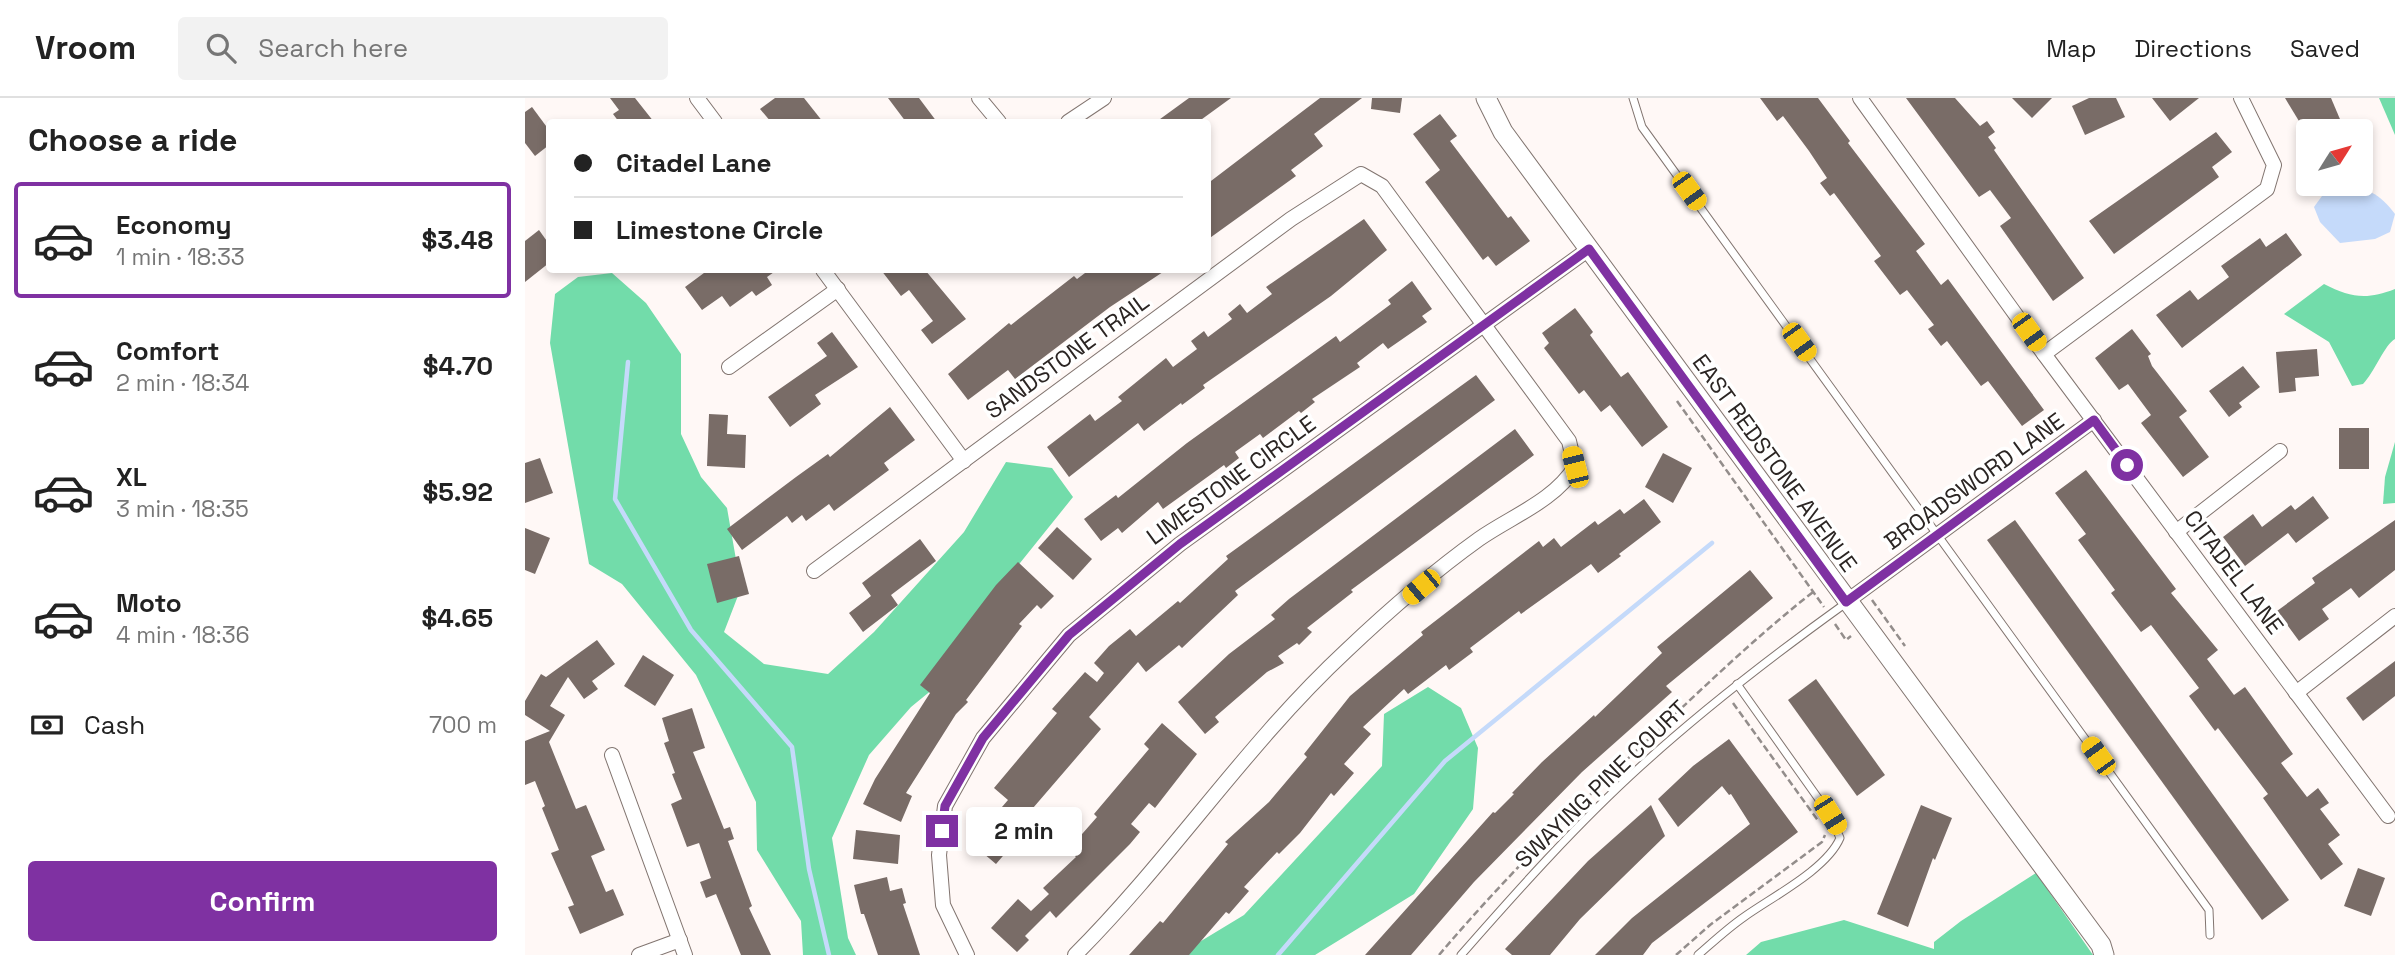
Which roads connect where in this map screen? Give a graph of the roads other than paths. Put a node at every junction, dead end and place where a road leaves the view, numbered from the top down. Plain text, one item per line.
1 (697, 98) edge
2 (979, 98) edge
3 (1104, 98) edge
4 (1486, 98) edge
5 (1633, 98) edge
6 (1860, 98) edge
7 (2241, 98) edge
8 (713, 119) edge
9 (996, 119) edge
10 (1072, 119) edge
11 (1589, 249) junction
12 (825, 273) edge
13 (838, 289) junction
14 (1484, 325) junction
15 (2044, 354) junction
16 (729, 367) dead end
17 (2094, 420) junction
18 (2280, 451) dead end
19 (964, 461) junction
20 (2176, 532) junction
21 (1939, 535) junction
22 (814, 571) dead end
23 (1846, 602) junction
24 (2395, 617) edge
25 (1737, 684) junction
26 (2296, 693) junction
27 (612, 755) dead end
28 (2388, 816) dead end
29 (2210, 935) dead end
30 (680, 940) junction
31 (639, 955) edge
32 (685, 955) edge
33 (967, 955) edge
34 (1075, 955) edge
35 (1461, 955) edge
36 (1698, 955) edge
37 (2104, 955) edge

1 - 8 street
2 - 9 street
3 - 10 street
4 - 11 street, EAST REDSTONE AVENUE
5 - 21 lane
6 - 15 street, CITADEL LANE
7 - 15 street
11 - 14 street, LIMESTONE CIRCLE
11 - 23 street, EAST REDSTONE AVENUE
12 - 13 street
13 - 16 street
13 - 19 street
14 - 19 street, SANDSTONE TRAIL
14 - 33 street, LIMESTONE CIRCLE
14 - 34 street
15 - 17 street, CITADEL LANE
17 - 20 street, CITADEL LANE
17 - 21 street, BROADSWORD LANE
18 - 20 street
19 - 22 street, SANDSTONE TRAIL
20 - 26 street, CITADEL LANE
21 - 23 street, BROADSWORD LANE
21 - 29 lane
23 - 25 lane, SWAYING PINE COURT
23 - 37 street, EAST REDSTONE AVENUE
24 - 26 street
25 - 35 lane, SWAYING PINE COURT
25 - 36 lane
26 - 28 street, CITADEL LANE
27 - 30 street
30 - 31 street
30 - 32 street

